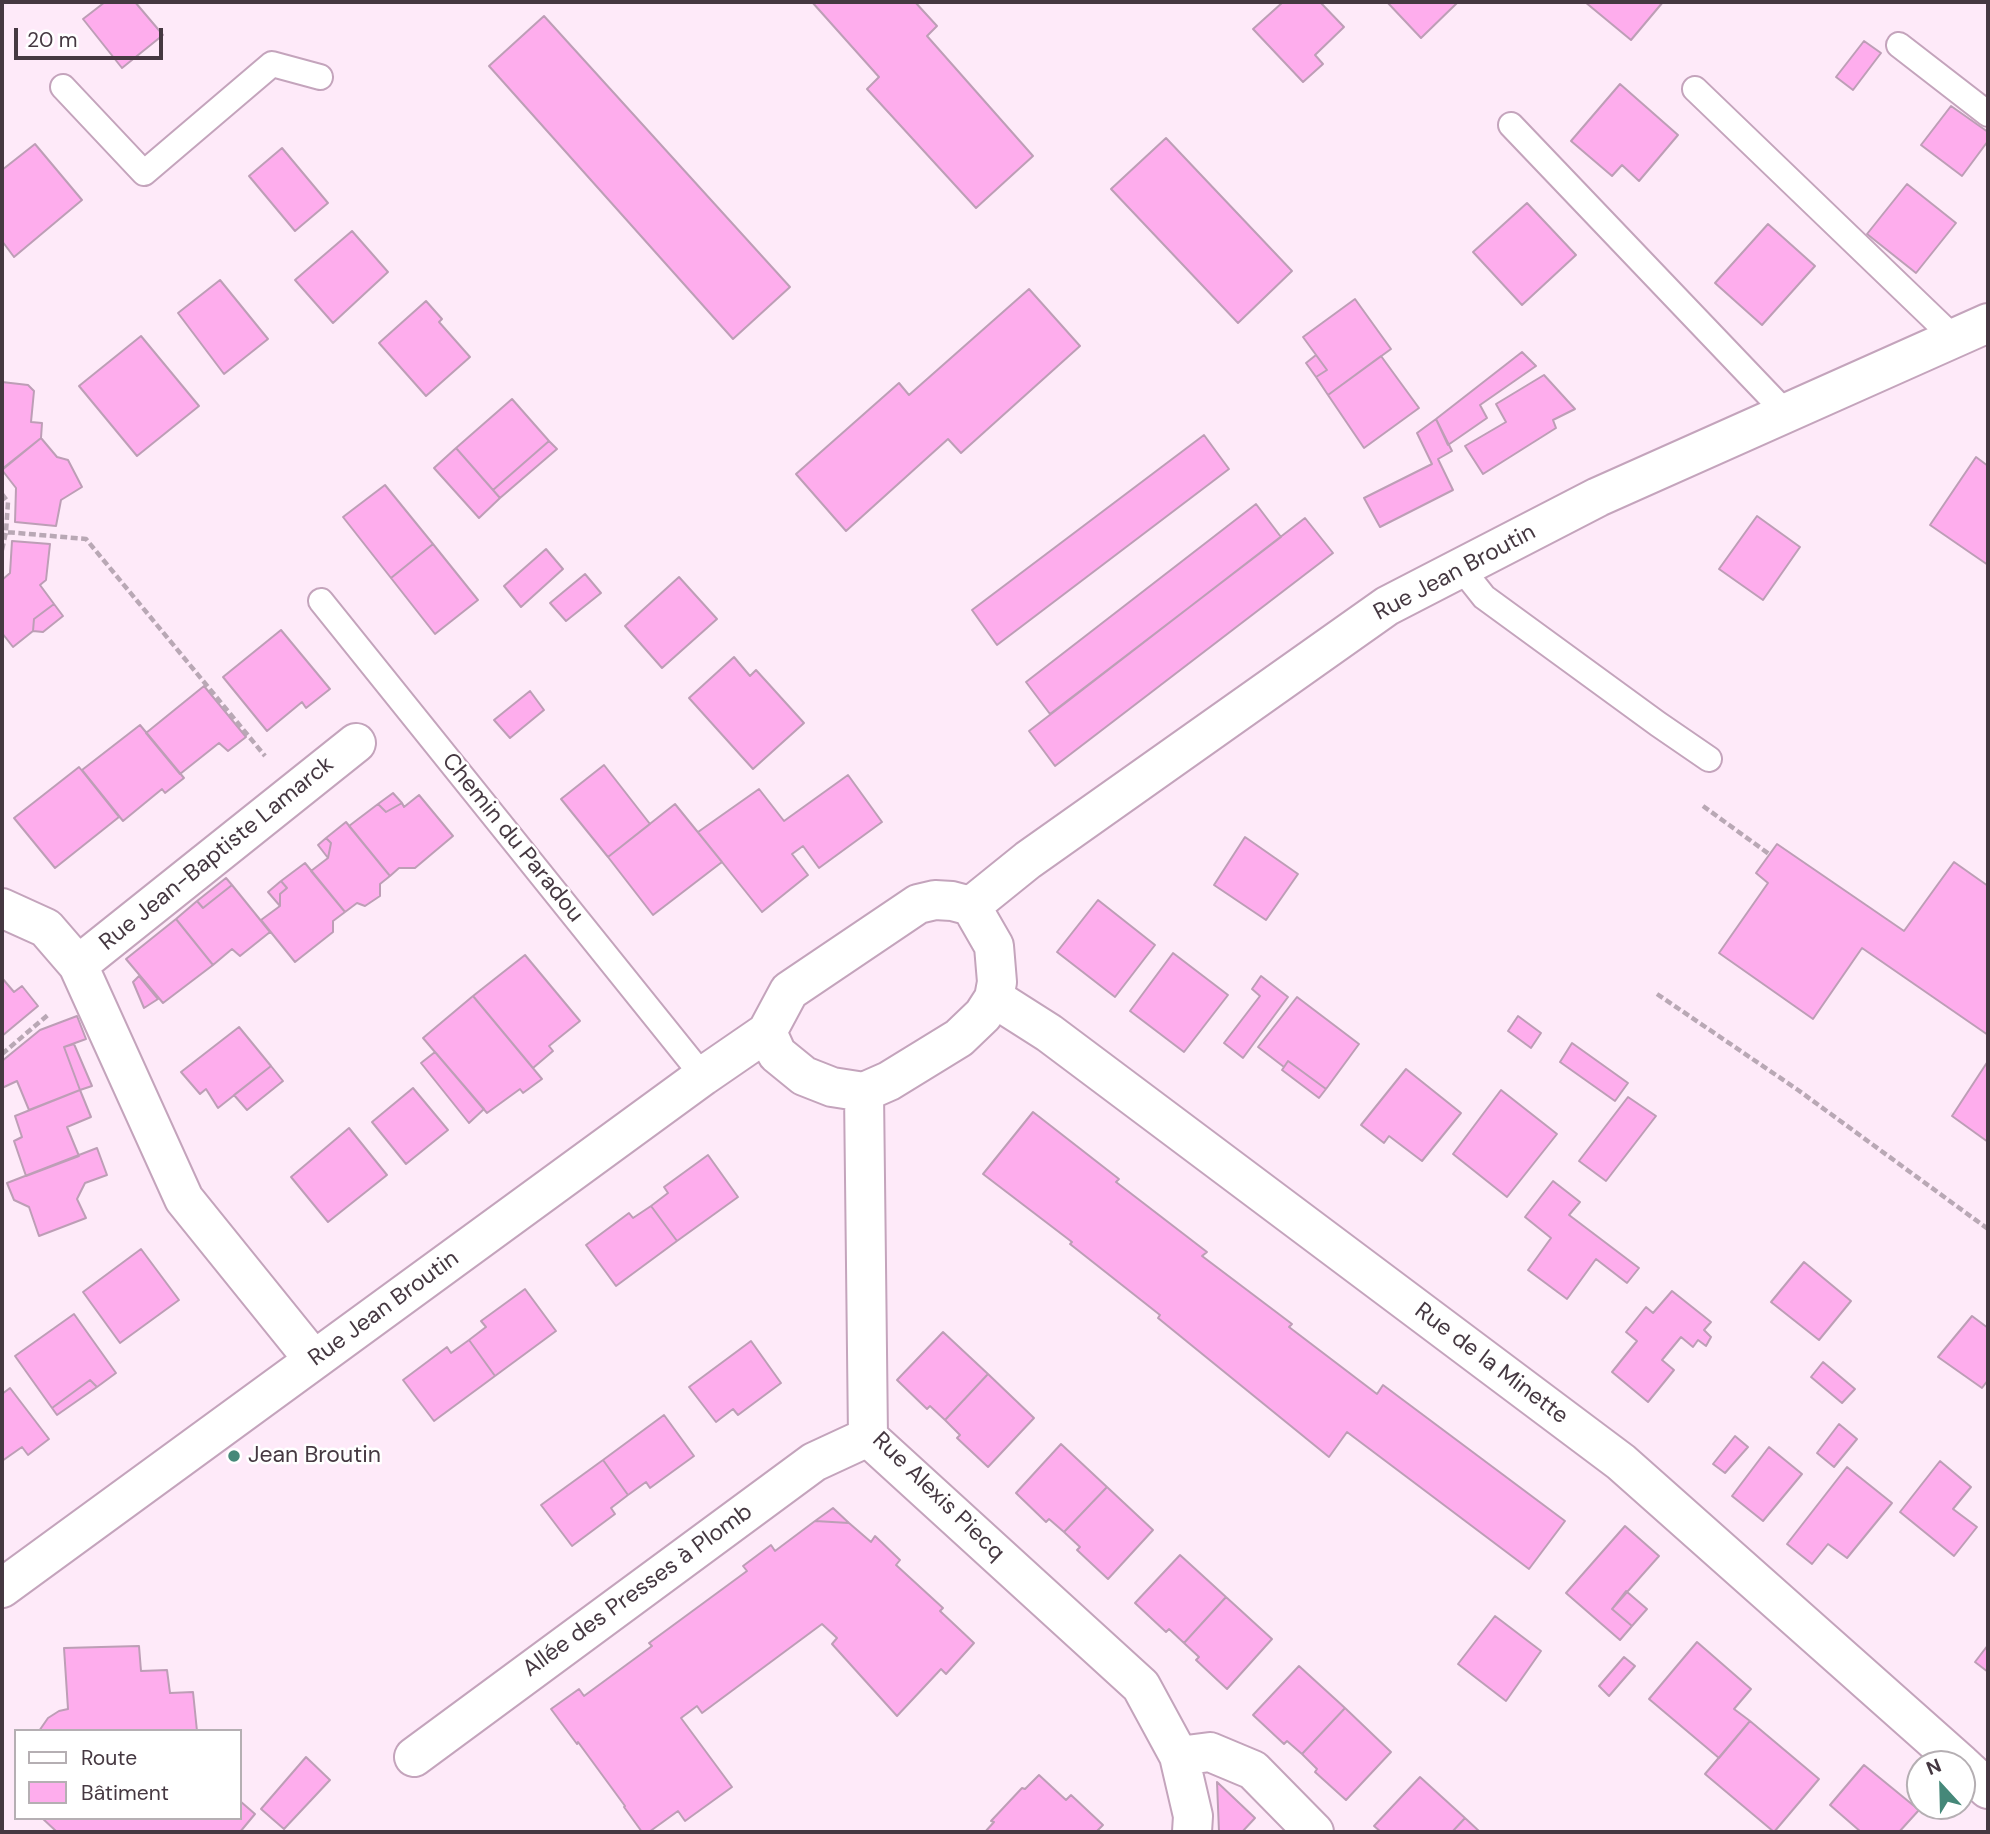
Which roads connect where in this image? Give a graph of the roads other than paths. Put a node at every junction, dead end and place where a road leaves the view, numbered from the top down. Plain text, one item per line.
1 (1899, 45) dead end
2 (320, 77) dead end
3 (63, 87) dead end
4 (1695, 89) dead end
5 (1988, 114) edge
6 (1511, 125) dead end
7 (1971, 331) edge
8 (1786, 413) junction
9 (1461, 568) junction
10 (321, 601) dead end
11 (356, 743) dead end
12 (1709, 759) dead end
13 (971, 906) junction
14 (2, 908) edge
15 (83, 973) junction
16 (994, 998) junction
17 (766, 1032) junction
18 (703, 1076) junction
19 (864, 1092) junction
20 (314, 1360) junction
21 (868, 1437) junction
22 (2, 1588) edge
23 (1944, 1750) edge
24 (1179, 1756) junction
25 (414, 1757) dead end
26 (1192, 1832) edge
27 (1314, 1832) edge

1 - 5 lane
2 - 3 lane
4 - 7 lane
6 - 8 lane
7 - 8 street, Rue Jean Broutin
8 - 9 street, Rue Jean Broutin
9 - 12 lane
9 - 13 street, Rue Jean Broutin
10 - 18 lane, Chemin du Paradou
11 - 15 street, Rue Jean-Baptiste Lamarck
13 - 16 street
13 - 17 street
14 - 15 street, Rue Jean-Baptiste Lamarck
15 - 20 street, Rue Jean-Baptiste Lamarck
16 - 19 street
16 - 23 street, Rue de la Minette
17 - 18 street, Rue Jean Broutin
17 - 19 street
18 - 20 street, Rue Jean Broutin
19 - 21 street, Rue Alexis Piecq
20 - 22 street, Rue Jean Broutin
21 - 24 street, Rue Alexis Piecq
21 - 25 street, Allée des Presses à Plomb
24 - 26 street, Rue Alexis Piecq
24 - 27 street

